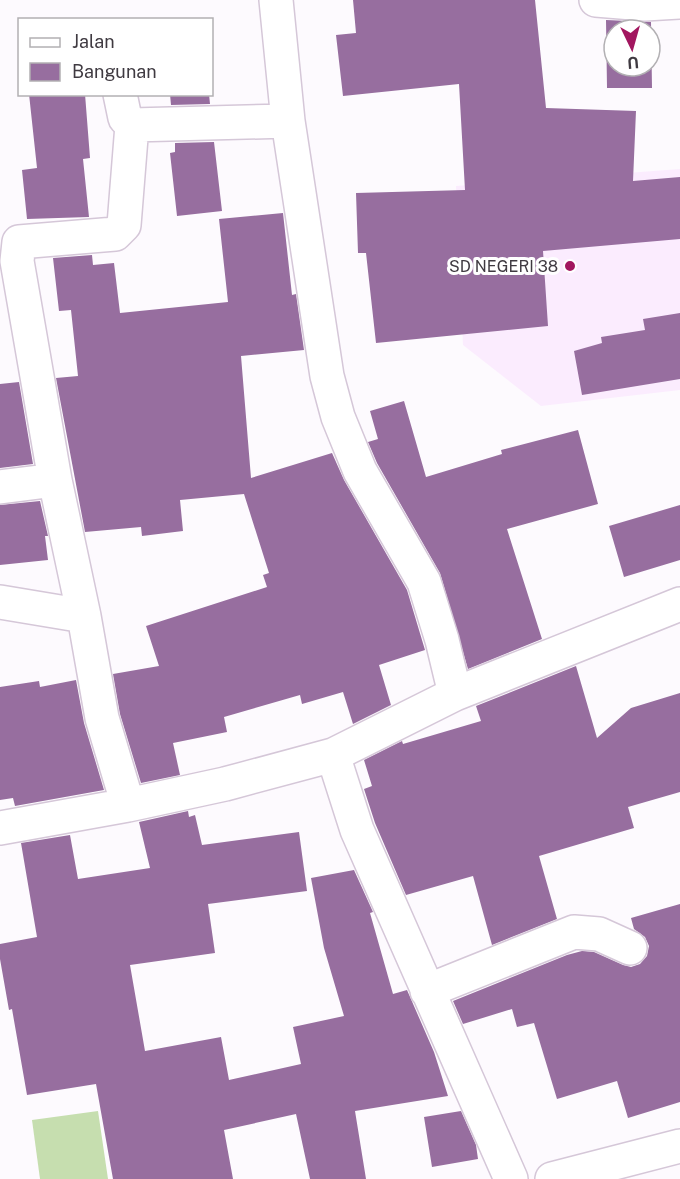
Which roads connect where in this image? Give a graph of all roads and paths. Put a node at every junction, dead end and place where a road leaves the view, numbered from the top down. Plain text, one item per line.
1 (276, 0) edge
2 (596, 0) edge
3 (680, 2) edge
4 (120, 96) edge
5 (288, 121) junction
6 (132, 125) junction
7 (55, 480) junction
8 (0, 487) edge
9 (0, 602) edge
10 (680, 604) edge
11 (84, 616) junction
12 (455, 694) junction
13 (333, 755) junction
14 (128, 805) junction
15 (0, 828) edge
16 (630, 948) dead end
17 (427, 991) junction
18 (680, 1146) edge
19 (511, 1179) edge
20 (552, 1179) edge

1 - 5 street
2 - 3 street
4 - 6 street
5 - 6 street
5 - 12 street
6 - 7 street
7 - 8 street
7 - 11 street
9 - 11 street
10 - 12 street
11 - 14 street
12 - 13 street
13 - 14 street
13 - 17 street
14 - 15 street
16 - 17 street
17 - 19 street
18 - 20 street

